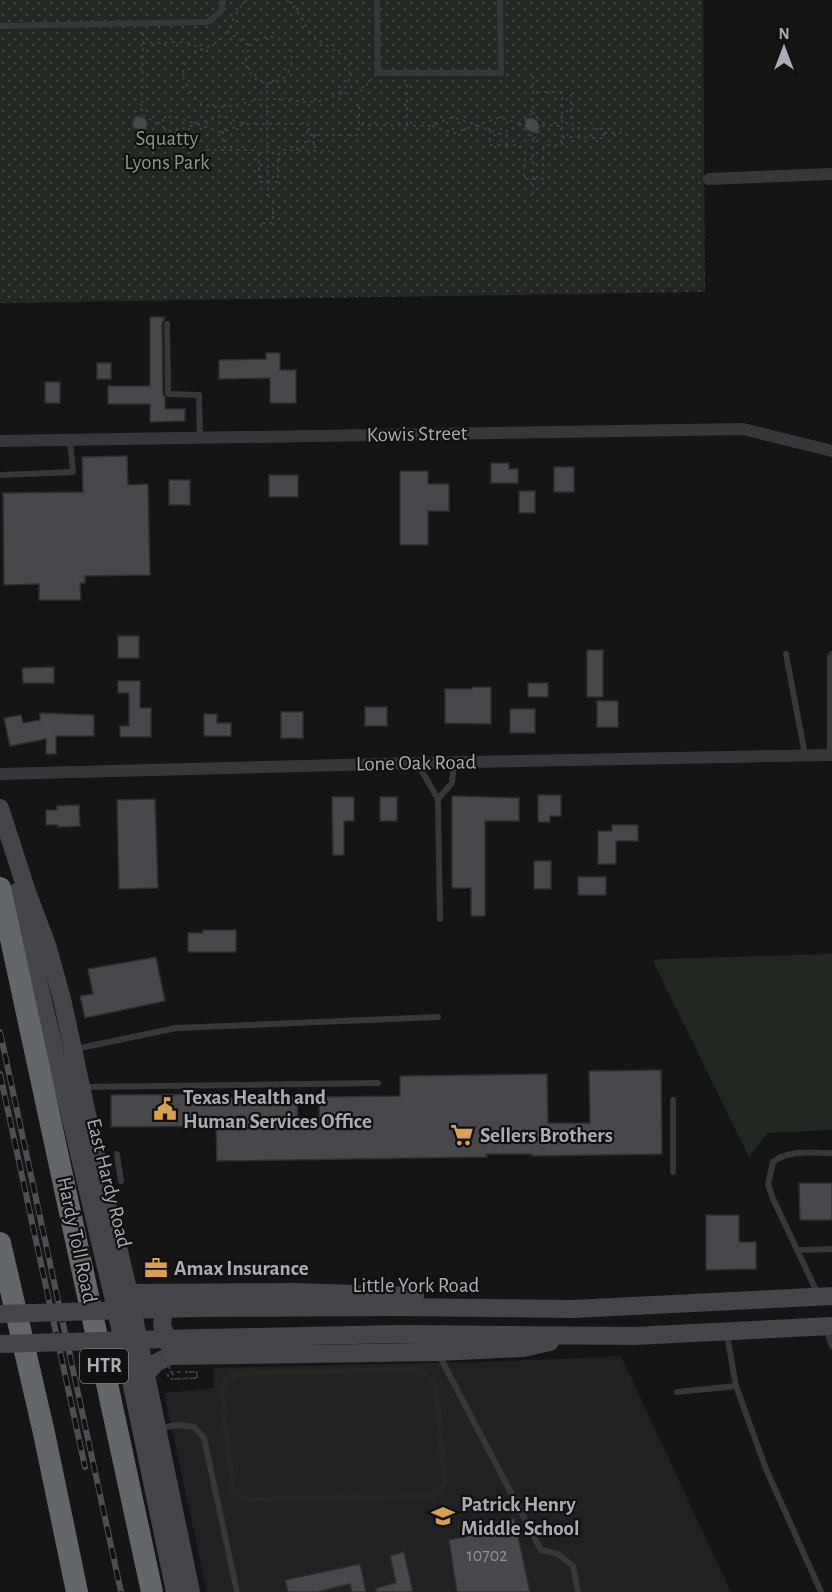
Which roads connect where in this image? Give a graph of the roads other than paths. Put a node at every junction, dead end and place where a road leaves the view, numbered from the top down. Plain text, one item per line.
1 (223, 0) edge
2 (377, 0) edge
3 (500, 0) edge
4 (0, 26) edge
5 (832, 174) edge
6 (709, 179) dead end
7 (167, 324) dead end
8 (200, 438) junction
9 (70, 440) junction
10 (0, 441) edge
11 (832, 452) edge
12 (0, 475) edge
13 (786, 654) dead end
14 (832, 654) edge
15 (806, 755) junction
16 (831, 755) edge
17 (454, 762) junction
18 (417, 763) junction
19 (0, 774) edge
20 (438, 799) junction
21 (0, 808) edge
22 (0, 820) edge
23 (0, 888) edge
24 (440, 919) dead end
25 (438, 1017) dead end
26 (72, 1049) junction
27 (378, 1083) dead end
28 (80, 1087) junction
29 (673, 1100) dead end
30 (832, 1153) edge
31 (117, 1154) dead end
32 (673, 1172) dead end
33 (121, 1181) dead end
34 (0, 1243) edge
35 (798, 1250) junction
36 (832, 1250) edge
37 (176, 1292) junction
38 (129, 1293) junction
39 (826, 1297) edge
40 (606, 1308) junction
41 (573, 1309) junction
42 (116, 1310) junction
43 (0, 1314) edge
44 (828, 1326) edge
45 (726, 1331) junction
46 (575, 1335) junction
47 (605, 1335) junction
48 (123, 1341) junction
49 (0, 1344) edge
50 (832, 1346) edge
51 (438, 1352) junction
52 (186, 1356) junction
53 (146, 1374) junction
54 (736, 1386) junction
55 (677, 1392) dead end
56 (158, 1428) junction
57 (57, 1495) junction
58 (68, 1592) edge
59 (77, 1592) edge
60 (152, 1592) edge
61 (175, 1592) edge
62 (191, 1592) edge
63 (237, 1592) edge
64 (578, 1592) edge
65 (821, 1592) edge

1 - 4 lane
2 - 3 lane
5 - 6 street
7 - 8 lane
8 - 9 street, Kowis Street
8 - 11 street, Kowis Street
9 - 10 street, Kowis Street
9 - 12 lane
13 - 15 lane
14 - 16 lane
15 - 16 street, Lone Oak Road
15 - 17 street, Lone Oak Road
17 - 18 street, Lone Oak Road
17 - 20 lane
18 - 19 street, Lone Oak Road
18 - 20 lane
20 - 24 lane
21 - 26 main road
22 - 42 main road, East Hardy Road
23 - 60 highway, Hardy Toll Road / HTR
25 - 26 lane
26 - 28 main road
27 - 28 lane
28 - 38 main road
29 - 32 lane
30 - 35 lane
31 - 33 lane
34 - 57 highway
35 - 36 lane
35 - 39 lane
37 - 38 main road
37 - 41 main road
37 - 52 main road
38 - 53 main road
39 - 40 main road, Little York Road
40 - 41 main road, Little York Road
40 - 47 main road
41 - 42 main road, Little York Road, bridge
42 - 43 main road, Little York Road, bridge
42 - 48 main road, East Hardy Road
44 - 45 main road
44 - 50 lane
45 - 47 main road
45 - 54 lane
46 - 47 main road
46 - 48 main road, bridge
46 - 51 main road
48 - 49 main road, bridge
48 - 61 main road, East Hardy Road
51 - 52 main road
51 - 64 lane
52 - 53 main road
53 - 56 main road
54 - 55 lane
54 - 65 lane
56 - 62 main road
56 - 63 lane
57 - 58 highway
57 - 59 highway

